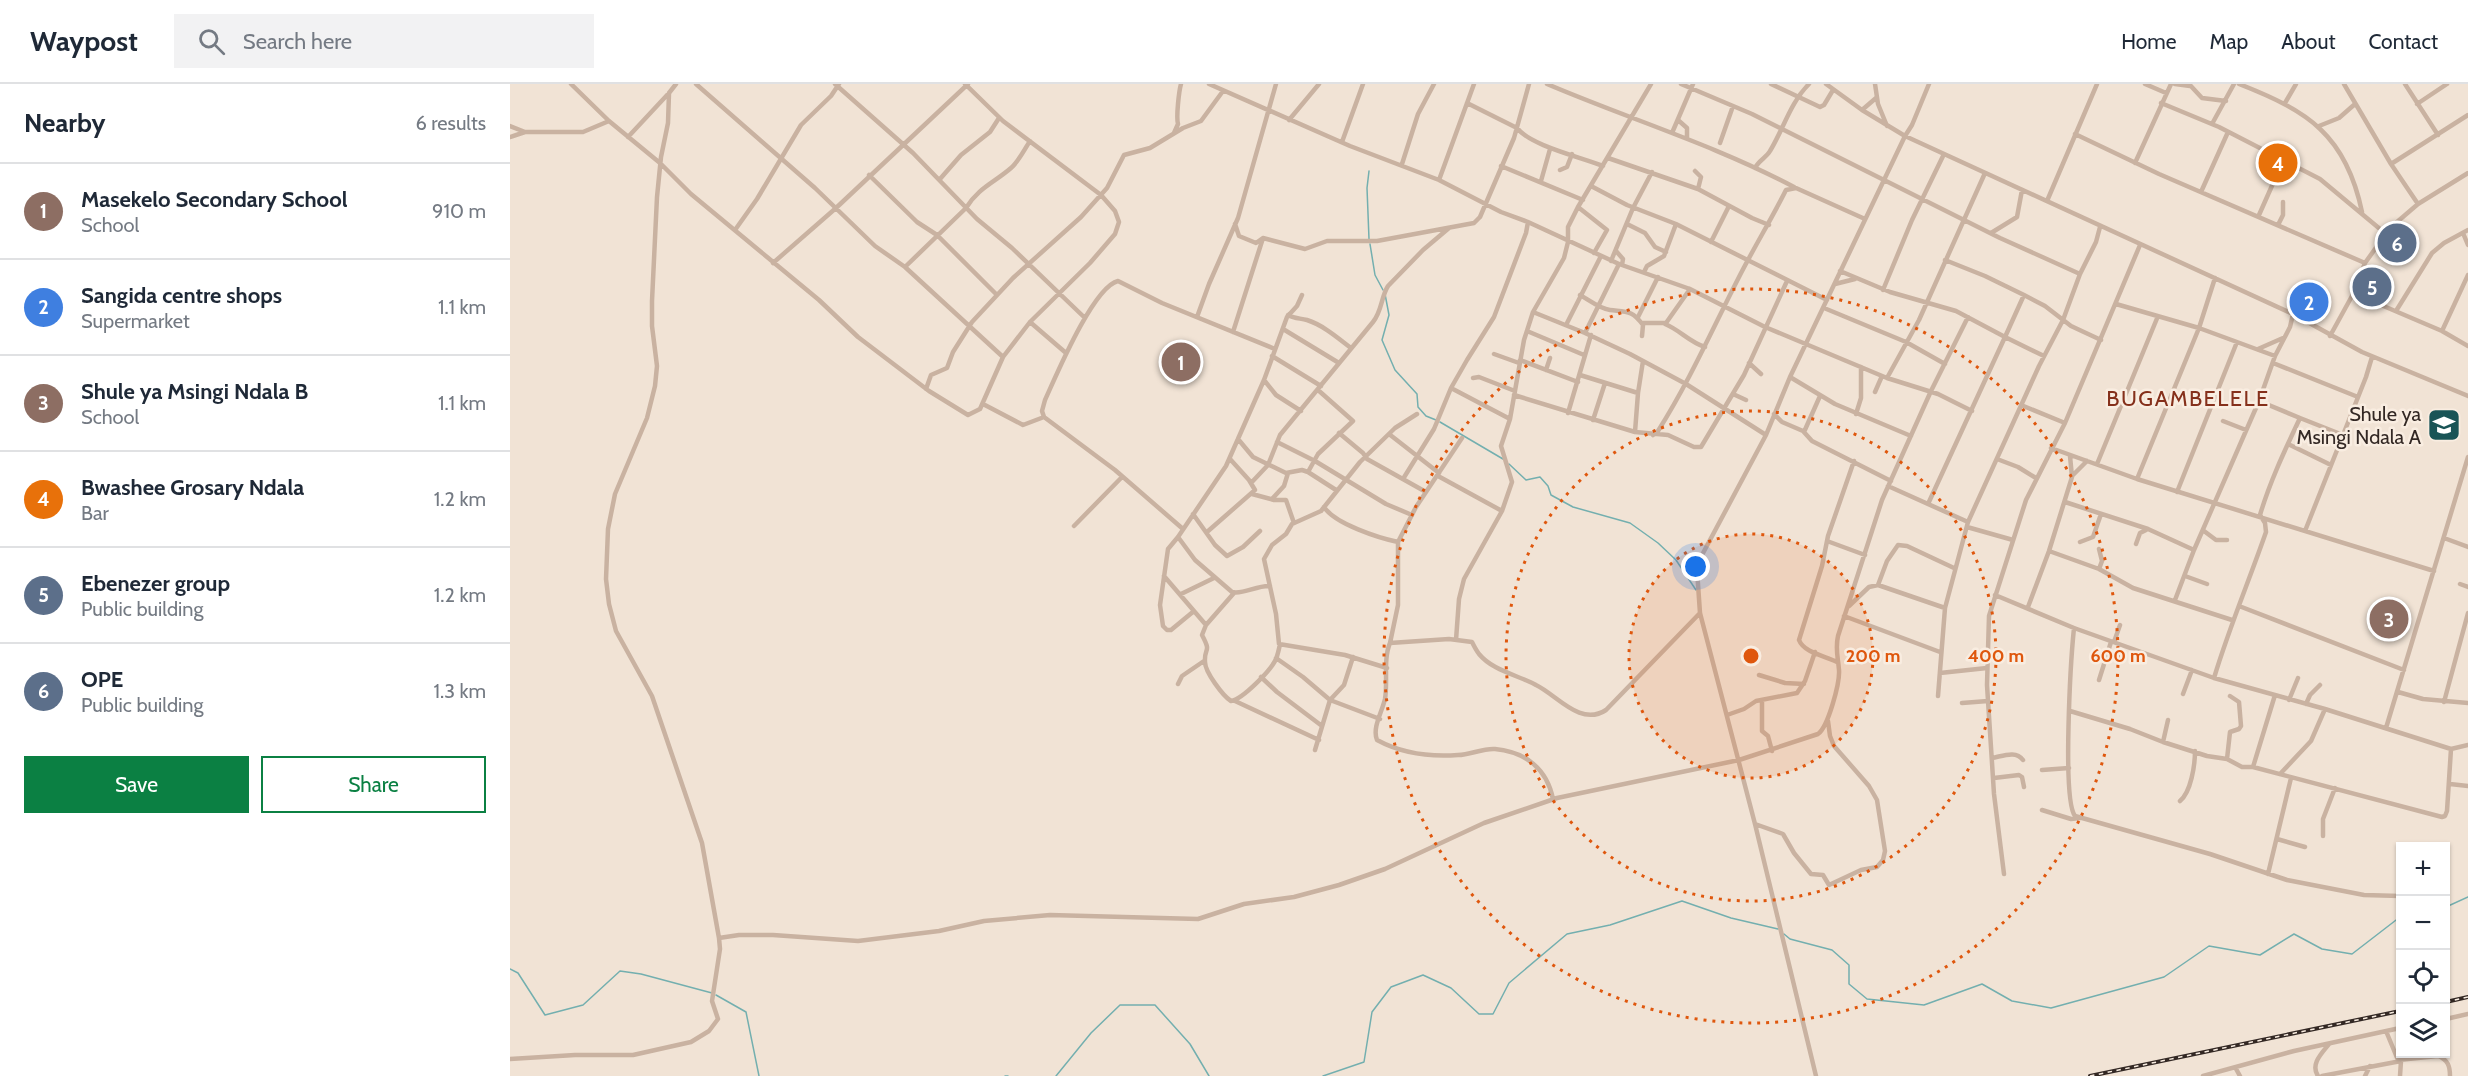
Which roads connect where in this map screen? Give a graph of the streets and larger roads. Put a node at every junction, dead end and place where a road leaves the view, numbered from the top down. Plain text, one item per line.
1 (571, 84) edge
2 (676, 84) edge
3 (696, 84) edge
4 (966, 84) edge
5 (1181, 84) edge
6 (1209, 84) edge
7 (1276, 84) edge
8 (1319, 84) edge
9 (1363, 84) edge
10 (1434, 84) edge
11 (1474, 84) edge
12 (1529, 84) edge
13 (1547, 84) edge
14 (1651, 84) edge
15 (1681, 84) edge
16 (1771, 84) edge
17 (1809, 84) edge
18 (1826, 84) edge
19 (1875, 84) edge
20 (1929, 84) edge
21 (2097, 84) edge
22 (2145, 84) edge
23 (2173, 84) edge
24 (2236, 84) edge
25 (2296, 84) edge
26 (2344, 84) edge
27 (2404, 84) edge
28 (2447, 84) edge
29 (837, 85) edge
30 (2190, 85) edge
31 (1693, 86) edge
32 (1833, 90) junction
33 (1223, 91) junction
34 (669, 93) junction
35 (2166, 93) junction
36 (1798, 97) junction
37 (1876, 98) junction
38 (2226, 101) junction
39 (1467, 103) junction
40 (2161, 103) junction
41 (2285, 103) junction
42 (2355, 104) junction
43 (2417, 104) junction
44 (1733, 106) junction
45 (1268, 110) junction
46 (1862, 110) junction
47 (2468, 116) edge
48 (999, 118) junction
49 (1629, 118) junction
50 (1289, 120) junction
51 (1678, 120) junction
52 (609, 121) junction
53 (2212, 124) junction
54 (510, 126) edge
55 (1887, 126) junction
56 (2319, 126) junction
57 (1518, 128) junction
58 (1781, 129) junction
59 (525, 132) junction
60 (2228, 132) junction
61 (1672, 133) junction
62 (2075, 134) junction
63 (1173, 135) junction
64 (2438, 135) junction
65 (628, 136) junction
66 (1905, 136) junction
67 (510, 137) edge
68 (1687, 137) junction
69 (1030, 141) junction
70 (1342, 142) junction
71 (1720, 143) dead end
72 (903, 145) junction
73 (1550, 149) junction
74 (1572, 154) junction
75 (1944, 154) junction
76 (782, 158) junction
77 (1608, 158) junction
78 (2283, 161) junction
79 (660, 163) junction
80 (2135, 163) junction
81 (1402, 164) junction
82 (2391, 164) junction
83 (1501, 166) junction
84 (1603, 166) junction
85 (1755, 168) junction
86 (1560, 170) dead end
87 (1695, 171) dead end
88 (1652, 172) junction
89 (1985, 173) junction
90 (869, 175) junction
91 (2466, 175) edge
92 (940, 179) junction
93 (1439, 180) junction
94 (1884, 180) junction
95 (1541, 181) junction
96 (1783, 181) junction
97 (2468, 182) edge
98 (1591, 186) junction
99 (1796, 188) junction
100 (1698, 189) junction
101 (1786, 190) junction
102 (2022, 190) junction
103 (2200, 192) junction
104 (1101, 195) junction
105 (1923, 198) junction
106 (1584, 200) junction
107 (2047, 201) junction
108 (2283, 202) dead end
109 (1485, 203) junction
110 (2418, 204) junction
111 (1729, 206) junction
112 (1578, 207) junction
113 (836, 208) junction
114 (966, 208) junction
115 (1633, 208) junction
116 (2362, 213) junction
117 (2259, 215) junction
118 (1865, 219) junction
119 (1964, 220) junction
120 (1528, 222) junction
121 (1235, 224) junction
122 (1627, 224) junction
123 (1676, 224) junction
124 (1769, 225) junction
125 (2278, 225) junction
126 (1451, 227) junction
127 (1568, 227) junction
128 (2100, 227) junction
129 (735, 230) junction
130 (2466, 231) edge
131 (1991, 233) junction
132 (2386, 234) junction
133 (1555, 235) junction
134 (937, 236) junction
135 (1263, 238) junction
136 (1568, 242) junction
137 (1711, 242) junction
138 (2140, 245) junction
139 (2468, 245) edge
140 (1616, 251) junction
141 (1666, 252) junction
142 (1594, 253) junction
143 (1601, 256) junction
144 (1945, 260) junction
145 (1611, 261) junction
146 (1746, 261) junction
147 (773, 263) junction
148 (2086, 263) junction
149 (2365, 263) junction
150 (1029, 265) junction
151 (1620, 265) junction
152 (905, 267) junction
153 (2071, 269) junction
154 (1840, 271) junction
155 (1644, 272) junction
156 (2080, 274) junction
157 (2468, 275) edge
158 (1658, 278) junction
159 (2215, 278) junction
160 (1855, 279) junction
161 (1787, 281) junction
162 (1834, 284) junction
163 (1690, 289) junction
164 (1883, 290) junction
165 (2353, 293) junction
166 (997, 295) junction
167 (1058, 295) junction
168 (1302, 295) dead end
169 (1580, 295) junction
170 (2024, 296) junction
171 (1827, 300) junction
172 (1926, 303) junction
173 (2116, 304) junction
174 (1598, 305) junction
175 (1724, 306) junction
176 (1824, 308) junction
177 (2396, 311) junction
178 (1533, 312) junction
179 (2293, 314) junction
180 (1288, 315) junction
181 (1968, 316) junction
182 (2158, 316) junction
183 (1197, 317) junction
184 (1085, 318) junction
185 (1640, 320) junction
186 (2063, 320) junction
187 (1030, 322) junction
188 (1665, 324) junction
189 (970, 325) junction
190 (1566, 325) junction
191 (1765, 327) junction
192 (2199, 328) junction
193 (1283, 329) junction
194 (1527, 331) junction
195 (1233, 332) junction
196 (2442, 332) junction
197 (1588, 334) junction
198 (1642, 336) dead end
199 (2330, 336) junction
200 (2005, 337) junction
201 (2284, 338) junction
202 (2101, 340) junction
203 (1906, 342) junction
204 (2237, 342) junction
205 (1807, 345) junction
206 (2468, 346) edge
207 (1704, 347) junction
208 (1351, 348) junction
209 (1275, 349) junction
210 (2258, 349) junction
211 (1066, 353) junction
212 (1494, 354) dead end
213 (1584, 355) junction
214 (1272, 356) junction
215 (2044, 356) junction
216 (2275, 356) junction
217 (1003, 357) junction
218 (2372, 357) junction
219 (1550, 358) dead end
220 (1643, 361) junction
221 (1519, 362) junction
222 (1339, 363) junction
223 (1749, 363) junction
224 (2273, 363) junction
225 (1945, 364) junction
226 (1861, 368) junction
227 (1546, 370) junction
228 (1761, 374) dead end
229 (1580, 375) junction
230 (1790, 377) junction
231 (1884, 377) junction
232 (1473, 378) dead end
233 (1264, 380) junction
234 (1578, 382) junction
235 (1605, 383) junction
236 (1686, 384) junction
237 (1320, 388) junction
238 (1451, 388) junction
239 (926, 389) junction
240 (1875, 392) dead end
241 (1931, 392) junction
242 (1514, 393) junction
243 (1638, 393) junction
244 (1733, 394) junction
245 (1820, 396) junction
246 (2468, 396) edge
247 (2358, 397) junction
248 (1746, 400) dead end
249 (2259, 401) junction
250 (983, 404) junction
251 (2021, 405) junction
252 (1723, 409) junction
253 (1301, 411) junction
254 (1972, 411) junction
255 (1568, 413) junction
256 (1417, 414) dead end
257 (1774, 414) junction
258 (1857, 414) junction
259 (1044, 417) junction
260 (2300, 418) junction
261 (1510, 419) junction
262 (1593, 420) junction
263 (2223, 421) dead end
264 (2065, 423) junction
265 (2246, 430) junction
266 (1635, 432) junction
267 (1804, 432) junction
268 (1339, 433) junction
269 (1389, 434) junction
270 (1653, 435) junction
271 (1766, 435) junction
272 (2343, 435) junction
273 (1911, 436) junction
274 (1462, 438) dead end
275 (1238, 439) junction
276 (1277, 442) junction
277 (2288, 444) junction
278 (2051, 448) junction
279 (1417, 455) junction
280 (2070, 456) junction
281 (1365, 457) junction
282 (2468, 457) edge
283 (1230, 459) junction
284 (1997, 459) junction
285 (1315, 461) junction
286 (1854, 461) junction
287 (2087, 461) junction
288 (2097, 464) junction
289 (1268, 465) junction
290 (2331, 465) junction
291 (1308, 472) junction
292 (1288, 473) junction
293 (1438, 475) junction
294 (1122, 477) junction
295 (2072, 477) junction
296 (2036, 478) junction
297 (1403, 479) junction
298 (2137, 479) junction
299 (1346, 480) junction
300 (1251, 483) junction
301 (1889, 484) junction
302 (1336, 490) junction
303 (1426, 492) junction
304 (2177, 492) junction
305 (1252, 494) junction
306 (1272, 499) junction
307 (2065, 502) junction
308 (2214, 503) junction
309 (1928, 504) junction
310 (1324, 507) junction
311 (1502, 511) junction
312 (1193, 514) junction
313 (2101, 514) junction
314 (1412, 515) junction
315 (2259, 515) junction
316 (2272, 521) junction
317 (1294, 523) junction
318 (1967, 524) junction
319 (1074, 526) dead end
320 (2266, 528) junction
321 (1183, 529) junction
322 (2148, 529) junction
323 (1260, 531) dead end
324 (2204, 531) junction
325 (2305, 531) junction
326 (1207, 532) junction
327 (1178, 537) junction
328 (2444, 538) junction
329 (2013, 540) junction
330 (2227, 540) dead end
331 (1827, 541) junction
332 (1398, 542) junction
333 (2080, 542) dead end
334 (2136, 544) dead end
335 (2468, 547) edge
336 (2099, 549) dead end
337 (2194, 550) junction
338 (2049, 551) junction
339 (1865, 555) junction
340 (1954, 568) junction
341 (2099, 569) junction
342 (2434, 571) junction
343 (1164, 576) junction
344 (2185, 576) junction
345 (1214, 578) junction
346 (2207, 584) dead end
347 (2460, 584) dead end
348 (1878, 585) junction
349 (1269, 586) junction
350 (2468, 587) edge
351 (1234, 593) junction
352 (1181, 594) junction
353 (1995, 595) junction
354 (2175, 600) junction
355 (2239, 606) junction
356 (1847, 607) junction
357 (2028, 607) junction
358 (1945, 608) junction
359 (1194, 611) junction
360 (1700, 613) junction
361 (2468, 613) edge
362 (1845, 616) junction
363 (2232, 620) junction
364 (1206, 625) junction
365 (2121, 625) dead end
366 (2467, 625) edge
367 (2074, 628) junction
368 (1456, 640) junction
369 (2112, 642) junction
370 (1280, 644) junction
371 (1390, 644) junction
372 (1815, 652) junction
373 (1940, 652) junction
374 (1353, 657) junction
375 (1276, 658) junction
376 (1205, 660) junction
377 (1837, 662) junction
378 (1387, 668) junction
379 (1987, 668) junction
380 (2192, 670) junction
381 (2404, 670) junction
382 (1940, 673) junction
383 (1759, 675) dead end
384 (1261, 677) junction
385 (2214, 678) junction
386 (2298, 678) dead end
387 (2099, 680) dead end
388 (1178, 684) dead end
389 (1804, 684) junction
390 (2320, 686) dead end
391 (2398, 692) junction
392 (2183, 694) dead end
393 (2275, 695) junction
394 (1938, 696) dead end
395 (2230, 696) dead end
396 (1330, 700) junction
397 (1762, 700) junction
398 (2289, 700) junction
399 (1235, 701) junction
400 (1988, 701) junction
401 (2444, 702) junction
402 (1962, 703) dead end
403 (2468, 703) edge
404 (2306, 704) junction
405 (2325, 709) junction
406 (2070, 711) junction
407 (1727, 715) junction
408 (1828, 718) junction
409 (1380, 719) junction
410 (2168, 720) dead end
411 (1322, 726) junction
412 (2386, 728) junction
413 (1318, 740) junction
414 (2163, 742) junction
415 (2468, 745) edge
416 (2451, 749) junction
417 (1315, 750) dead end
418 (1772, 751) junction
419 (2195, 751) junction
420 (1992, 758) junction
421 (2227, 759) junction
422 (1739, 760) junction
423 (2023, 760) dead end
424 (2253, 767) junction
425 (2069, 768) junction
426 (2042, 770) dead end
427 (2280, 774) junction
428 (1994, 778) junction
429 (2291, 778) junction
430 (2450, 784) junction
431 (2468, 786) edge
432 (2024, 787) dead end
433 (2335, 788) junction
434 (1553, 799) junction
435 (2180, 801) dead end
436 (2042, 810) dead end
437 (2080, 818) junction
438 (1755, 824) junction
439 (2324, 836) dead end
440 (2277, 839) junction
441 (2306, 847) dead end
442 (2004, 874) dead end
443 (2268, 874) junction
444 (2396, 896) edge
445 (719, 938) junction
446 (2468, 1014) edge
447 (2450, 1017) edge
448 (2396, 1029) edge
449 (2386, 1031) junction
450 (2329, 1044) junction
451 (510, 1059) edge
452 (2401, 1061) junction
453 (2235, 1066) junction
454 (2370, 1066) junction
455 (2225, 1070) junction
456 (1816, 1076) edge
457 (2203, 1076) edge
458 (2222, 1076) edge
459 (2240, 1076) edge
460 (2322, 1076) edge
461 (2365, 1076) edge
462 (2400, 1076) edge
463 (2450, 1076) edge

1 - 52 street
2 - 34 street
3 - 76 street
4 - 48 street
4 - 72 street
5 - 63 street
6 - 33 street
7 - 45 street
8 - 50 street
9 - 70 street
10 - 81 street
11 - 39 street
12 - 57 street
13 - 49 street
14 - 49 street
15 - 31 street
16 - 36 street
17 - 36 street
18 - 32 street
19 - 37 street
20 - 66 street
21 - 62 street
22 - 35 street
23 - 30 street
23 - 35 street
24 - 38 street
24 - 41 street
25 - 41 street
26 - 42 street
27 - 43 street
28 - 43 street
29 - 72 street
29 - 76 street
30 - 38 street
31 - 44 street
31 - 51 street
32 - 36 street
32 - 46 street
33 - 45 street
33 - 63 street
34 - 65 street
34 - 79 street
35 - 40 street
36 - 58 street
37 - 46 street
37 - 55 street
38 - 53 street
39 - 57 street
39 - 93 street
40 - 53 street
40 - 80 street
41 - 56 street
42 - 56 street
42 - 82 street
43 - 64 street
44 - 58 street
44 - 71 street
45 - 50 street
45 - 121 street
46 - 55 street
47 - 64 street
48 - 69 street
48 - 92 street
49 - 61 street
49 - 77 street
50 - 70 street
51 - 61 street
51 - 68 street
52 - 59 street
52 - 65 street
53 - 60 street
54 - 59 street
55 - 66 street
56 - 116 street
57 - 73 street
57 - 83 street
58 - 85 street
58 - 94 street
59 - 67 street
60 - 78 street
60 - 103 street
61 - 68 street
62 - 80 street
62 - 107 street
63 - 104 street
64 - 82 street
65 - 79 street
66 - 75 street
66 - 94 street
68 - 85 street
69 - 104 street
69 - 114 street
70 - 81 street
72 - 90 street
72 - 92 street
73 - 74 street
73 - 95 street
74 - 84 street
74 - 86 street
75 - 89 street
75 - 105 street
76 - 113 street
76 - 129 street
77 - 84 street
77 - 88 street
78 - 116 street
78 - 117 street
79 - 129 street
79 - 445 street
80 - 103 street
81 - 93 street
82 - 110 street
83 - 95 street
83 - 109 street
84 - 98 street
85 - 96 street
87 - 100 street
88 - 100 street
88 - 115 street
89 - 102 street
89 - 119 street
90 - 113 street
90 - 134 street
91 - 97 street
91 - 110 street
92 - 114 street
93 - 109 street
94 - 105 street
94 - 118 street
95 - 106 street
96 - 99 street
96 - 101 street
98 - 106 street
98 - 115 street
99 - 101 street
99 - 118 street
100 - 111 street
101 - 124 street
102 - 107 street
102 - 131 street
103 - 117 street
104 - 150 street
104 - 167 street
105 - 119 street
105 - 164 street
106 - 112 street
107 - 128 street
108 - 125 street
109 - 120 street
109 - 126 street
110 - 132 street
111 - 124 street
111 - 137 street
112 - 127 street
112 - 142 street
113 - 147 street
113 - 152 street
114 - 134 street
114 - 150 street
115 - 122 street
115 - 123 street
116 - 132 street
117 - 125 street
118 - 154 street
119 - 131 street
119 - 144 street
120 - 133 street
120 - 238 street
121 - 135 street
121 - 183 street
122 - 140 street
122 - 141 street
123 - 137 street
123 - 141 street
124 - 146 street
125 - 149 street
126 - 135 street
126 - 208 street
127 - 133 street
127 - 136 street
128 - 138 street
128 - 148 street
129 - 147 street
130 - 139 street
130 - 177 street
131 - 153 street
132 - 149 street
133 - 136 street
134 - 152 street
134 - 166 street
135 - 195 street
136 - 142 street
136 - 178 street
137 - 146 street
138 - 159 street
138 - 173 street
140 - 145 street
140 - 151 street
141 - 155 street
142 - 143 street
143 - 145 street
143 - 169 street
144 - 170 street
144 - 172 street
145 - 151 street
146 - 161 street
146 - 175 street
147 - 239 street
148 - 153 street
148 - 156 street
149 - 165 street
150 - 166 street
150 - 167 street
151 - 155 street
151 - 174 street
152 - 189 street
153 - 156 street
154 - 160 street
154 - 162 street
155 - 158 street
156 - 186 street
157 - 196 street
158 - 163 street
158 - 185 street
159 - 179 street
159 - 192 street
160 - 162 street
160 - 164 street
161 - 171 street
161 - 191 street
162 - 171 street
163 - 175 street
163 - 188 street
164 - 172 street
165 - 177 street
165 - 199 street
166 - 189 street
167 - 184 street
167 - 187 street
168 - 180 street
169 - 174 street
169 - 190 street
170 - 186 street
170 - 200 street
171 - 176 street
172 - 181 street
172 - 203 street
173 - 182 street
173 - 202 street
174 - 185 street
174 - 197 street
175 - 191 street
175 - 207 street
176 - 203 street
176 - 205 street
177 - 196 street
178 - 190 street
178 - 194 street
179 - 199 street
179 - 201 street
180 - 193 street
180 - 208 street
181 - 200 street
181 - 225 street
182 - 192 street
182 - 288 street
183 - 184 street
183 - 195 street
184 - 211 street
185 - 188 street
185 - 198 street
186 - 202 street
186 - 215 street
187 - 211 street
187 - 217 street
188 - 207 street
189 - 217 street
189 - 239 street
190 - 197 street
191 - 205 street
191 - 223 street
192 - 204 street
192 - 298 street
193 - 209 street
193 - 222 street
194 - 213 street
194 - 221 street
195 - 209 street
196 - 206 street
197 - 213 street
197 - 220 street
199 - 218 street
200 - 215 street
200 - 254 street
201 - 210 street
201 - 216 street
202 - 264 street
203 - 225 street
203 - 231 street
204 - 210 street
204 - 304 street
205 - 226 street
205 - 230 street
207 - 236 street
208 - 222 street
209 - 214 street
210 - 216 street
211 - 259 street
212 - 221 street
213 - 229 street
214 - 233 street
214 - 237 street
215 - 251 street
216 - 224 street
217 - 250 street
218 - 246 street
218 - 247 street
219 - 227 street
220 - 236 street
220 - 243 street
221 - 227 street
221 - 242 street
222 - 237 street
223 - 228 street
223 - 244 street
224 - 247 street
224 - 249 street
225 - 241 street
226 - 231 street
226 - 258 street
227 - 234 street
229 - 234 street
229 - 235 street
230 - 245 street
230 - 257 street
231 - 240 street
231 - 241 street
232 - 242 street
233 - 253 street
233 - 275 street
234 - 255 street
235 - 243 street
235 - 262 street
236 - 252 street
236 - 270 street
237 - 253 street
237 - 268 street
238 - 261 street
238 - 279 street
239 - 250 street
241 - 254 street
241 - 273 street
242 - 255 street
242 - 261 street
243 - 266 street
244 - 248 street
244 - 252 street
245 - 258 street
245 - 267 street
247 - 272 street
249 - 260 street
249 - 265 street
250 - 259 street
251 - 264 street
251 - 284 street
252 - 270 street
252 - 271 street
253 - 276 street
254 - 309 street
255 - 262 street
256 - 269 street
257 - 267 street
257 - 271 street
258 - 273 street
259 - 294 street
260 - 272 street
260 - 277 street
261 - 311 street
262 - 266 street
263 - 265 street
264 - 278 street
265 - 308 street
266 - 270 street
267 - 286 street
268 - 281 street
268 - 285 street
269 - 279 street
269 - 281 street
271 - 360 street
272 - 290 street
273 - 301 street
274 - 293 street
275 - 283 street
275 - 289 street
276 - 285 street
276 - 289 street
277 - 290 street
277 - 315 street
278 - 280 street
278 - 296 street
279 - 293 street
279 - 297 street
280 - 287 street
280 - 295 street
281 - 297 street
281 - 299 street
282 - 328 street
283 - 300 street
283 - 312 street
284 - 296 street
284 - 318 street
285 - 291 street
285 - 299 street
286 - 301 street
286 - 331 street
287 - 288 street
287 - 295 street
288 - 298 street
289 - 292 street
289 - 300 street
290 - 325 street
291 - 292 street
291 - 302 street
292 - 306 street
293 - 303 street
293 - 311 street
294 - 319 street
294 - 321 street
295 - 307 street
296 - 329 street
297 - 303 street
298 - 304 street
299 - 302 street
299 - 314 street
300 - 305 street
301 - 309 street
301 - 339 street
302 - 310 street
303 - 314 street
304 - 308 street
305 - 306 street
305 - 326 street
306 - 317 street
307 - 313 street
307 - 338 street
308 - 315 street
308 - 324 street
309 - 318 street
310 - 317 street
310 - 332 street
311 - 368 street
312 - 321 street
312 - 326 street
313 - 322 street
313 - 333 street
314 - 332 street
315 - 316 street
315 - 320 street
316 - 320 street
316 - 325 street
317 - 349 street
318 - 329 street
318 - 340 street
320 - 355 street
321 - 327 street
322 - 334 street
322 - 337 street
323 - 326 street
324 - 330 street
324 - 337 street
325 - 342 street
327 - 343 street
327 - 345 street
328 - 335 street
328 - 342 street
329 - 353 street
331 - 339 street
331 - 372 street
332 - 371 street
336 - 341 street
337 - 344 street
338 - 341 street
338 - 357 street
339 - 356 street
340 - 348 street
340 - 358 street
341 - 354 street
342 - 381 street
343 - 352 street
343 - 359 street
344 - 346 street
344 - 354 street
345 - 351 street
345 - 352 street
347 - 350 street
348 - 356 street
348 - 358 street
349 - 351 street
349 - 370 street
351 - 364 street
352 - 359 street
353 - 357 street
353 - 379 street
354 - 363 street
355 - 363 street
355 - 381 street
356 - 362 street
357 - 367 street
358 - 373 street
359 - 364 street
360 - 368 street
360 - 407 street
361 - 366 street
362 - 373 street
362 - 377 street
363 - 385 street
364 - 376 street
365 - 369 street
366 - 401 street
367 - 369 street
367 - 406 street
368 - 371 street
369 - 380 street
369 - 387 street
370 - 374 street
370 - 375 street
371 - 378 street
372 - 377 street
372 - 389 street
373 - 382 street
374 - 378 street
374 - 396 street
375 - 384 street
375 - 396 street
376 - 388 street
376 - 399 street
377 - 408 street
378 - 409 street
379 - 382 street
379 - 400 street
380 - 385 street
380 - 392 street
381 - 391 street
382 - 394 street
383 - 389 street
384 - 399 street
384 - 411 street
385 - 393 street
386 - 398 street
389 - 397 street
390 - 404 street
391 - 401 street
391 - 412 street
393 - 398 street
393 - 424 street
395 - 421 street
396 - 409 street
396 - 411 street
397 - 407 street
397 - 418 street
398 - 404 street
399 - 413 street
400 - 402 street
400 - 420 street
401 - 403 street
404 - 405 street
405 - 412 street
405 - 427 street
406 - 414 street
406 - 425 street
407 - 422 street
408 - 418 street
408 - 438 street
409 - 434 street
410 - 414 street
411 - 413 street
412 - 416 street
413 - 417 street
414 - 419 street
415 - 416 street
416 - 430 street
418 - 422 street
419 - 421 street
419 - 435 street
420 - 423 street
420 - 428 street
421 - 424 street
422 - 434 street
422 - 438 street
424 - 427 street
425 - 426 street
425 - 437 street
427 - 429 street
428 - 432 street
428 - 442 street
429 - 433 street
429 - 440 street
430 - 431 street
430 - 433 street
433 - 439 street
434 - 445 street
436 - 437 street
437 - 443 street
438 - 456 street
440 - 441 street
440 - 443 street
443 - 444 street
445 - 451 street
446 - 447 street
448 - 449 street
449 - 450 street
449 - 452 street
450 - 453 street
450 - 460 street
452 - 454 street
452 - 462 street
452 - 463 street
453 - 455 street
453 - 459 street
454 - 460 street
454 - 461 street
455 - 457 street
455 - 458 street

